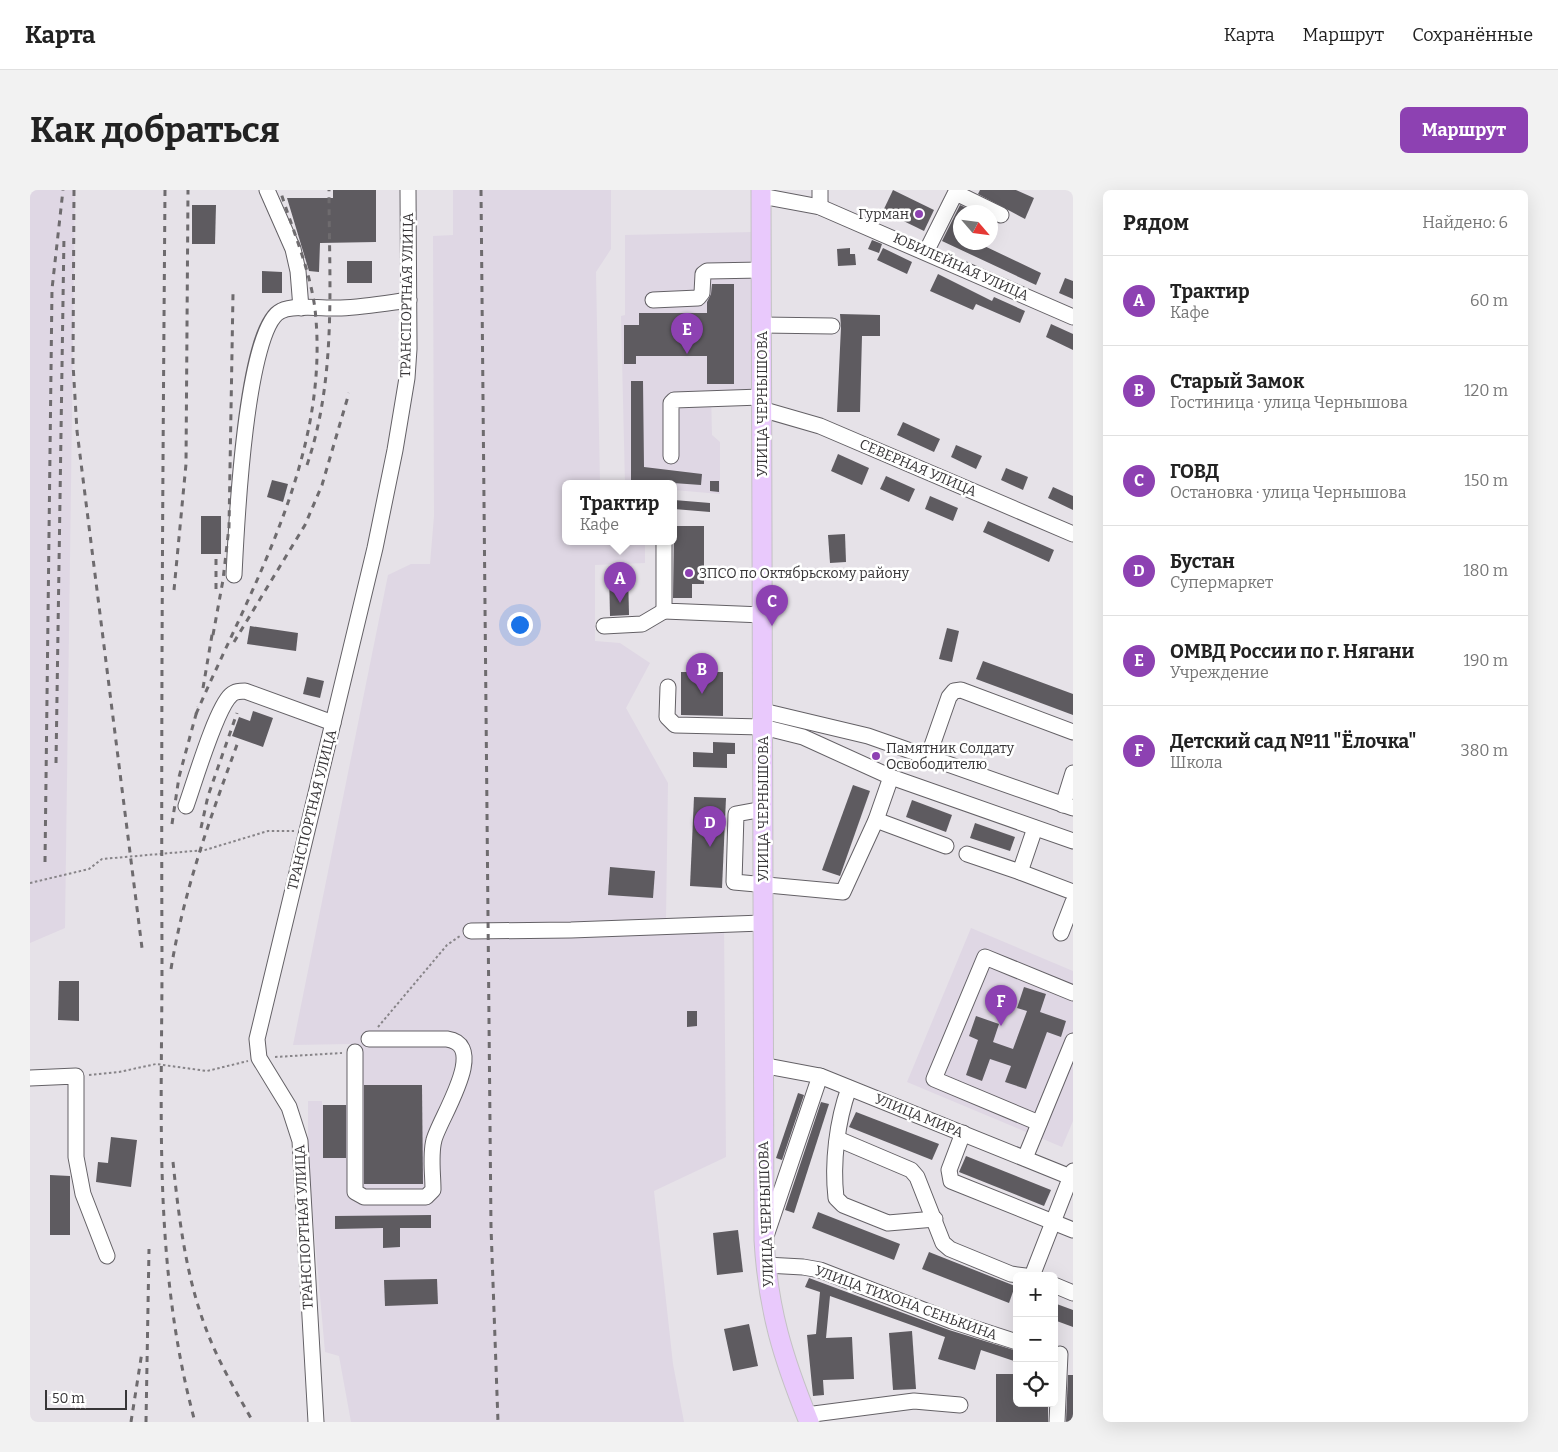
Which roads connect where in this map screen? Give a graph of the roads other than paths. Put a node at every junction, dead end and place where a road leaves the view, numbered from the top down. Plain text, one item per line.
1 (267, 190) edge
2 (408, 190) edge
3 (820, 190) edge
4 (957, 191) edge
5 (761, 193) edge
6 (820, 207) junction
7 (1001, 215) dead end
8 (926, 252) junction
9 (762, 270) junction
10 (409, 300) junction
11 (653, 300) dead end
12 (301, 308) junction
13 (1073, 316) edge
14 (762, 325) junction
15 (832, 326) dead end
16 (761, 403) junction
17 (671, 456) dead end
18 (1073, 534) edge
19 (664, 545) edge
20 (234, 575) dead end
21 (664, 611) junction
22 (764, 616) junction
23 (604, 626) dead end
24 (668, 687) dead end
25 (763, 719) junction
26 (333, 723) junction
27 (1073, 732) edge
28 (868, 736) junction
29 (928, 757) junction
30 (859, 764) junction
31 (1073, 773) edge
32 (891, 776) junction
33 (186, 806) dead end
34 (1068, 806) edge
35 (763, 809) junction
36 (876, 820) junction
37 (1035, 828) junction
38 (1073, 841) edge
39 (946, 846) dead end
40 (967, 854) dead end
41 (1020, 872) junction
42 (762, 885) junction
43 (1073, 892) edge
44 (1073, 902) edge
45 (762, 923) junction
46 (471, 931) road end
47 (1060, 933) dead end
48 (1073, 993) edge
49 (369, 1039) road end
50 (1073, 1041) edge
51 (355, 1052) road end
52 (762, 1065) junction
53 (820, 1076) junction
54 (30, 1078) edge
55 (849, 1088) junction
56 (1039, 1123) junction
57 (963, 1133) junction
58 (838, 1139) junction
59 (1025, 1158) junction
60 (1072, 1175) edge
61 (935, 1219) junction
62 (1053, 1222) junction
63 (1073, 1230) edge
64 (764, 1240) junction
65 (107, 1256) dead end
66 (766, 1266) junction
67 (1034, 1272) edge
68 (1013, 1274) edge
69 (1058, 1287) edge
70 (1073, 1293) edge
71 (1013, 1341) edge
72 (1062, 1355) edge
73 (960, 1405) dead end
74 (807, 1418) edge
75 (316, 1422) edge
76 (1057, 1422) edge

1 - 12 street
2 - 10 street, ТРАНСПОРТНАЯ УЛИЦА
3 - 6 street
4 - 7 street
4 - 8 street
5 - 6 street, ЮБИЛЕЙНАЯ УЛИЦА
5 - 9 main road, УЛИЦА ЧЕРНЫШОВА
6 - 8 street, ЮБИЛЕЙНАЯ УЛИЦА
8 - 13 street, ЮБИЛЕЙНАЯ УЛИЦА
9 - 11 street
9 - 14 main road, УЛИЦА ЧЕРНЫШОВА
10 - 12 street
10 - 26 street, ТРАНСПОРТНАЯ УЛИЦА
12 - 20 street
14 - 15 street
14 - 16 main road, УЛИЦА ЧЕРНЫШОВА
16 - 17 street, СЕВЕРНАЯ УЛИЦА
16 - 18 street, СЕВЕРНАЯ УЛИЦА
16 - 22 main road, УЛИЦА ЧЕРНЫШОВА
19 - 21 street
21 - 22 street
21 - 23 street
22 - 25 main road, УЛИЦА ЧЕРНЫШОВА
24 - 25 street
25 - 28 street
25 - 30 street
25 - 35 main road, УЛИЦА ЧЕРНЫШОВА
26 - 33 street
26 - 75 street, ТРАНСПОРТНАЯ УЛИЦА
27 - 29 street
28 - 29 street
28 - 30 street
29 - 34 street
30 - 32 street
31 - 34 street
32 - 36 street
32 - 37 street
35 - 42 main road, УЛИЦА ЧЕРНЫШОВА
35 - 42 street
36 - 39 street
36 - 42 street
37 - 38 street
37 - 41 street
40 - 41 street
41 - 43 street
42 - 45 main road, УЛИЦА ЧЕРНЫШОВА
44 - 47 street
45 - 46 street
45 - 52 main road, УЛИЦА ЧЕРНЫШОВА
48 - 56 street
49 - 51 street
50 - 56 street
52 - 53 street, УЛИЦА МИРА
52 - 64 main road, УЛИЦА ЧЕРНЫШОВА
53 - 55 street, УЛИЦА МИРА
53 - 64 street
54 - 65 street
55 - 57 street, УЛИЦА МИРА
55 - 58 street
56 - 59 street
57 - 59 street, УЛИЦА МИРА
57 - 62 street
58 - 61 street
58 - 61 street
59 - 60 street, УЛИЦА МИРА
60 - 62 street
61 - 68 street
62 - 63 street
62 - 67 street
64 - 66 main road, УЛИЦА ЧЕРНЫШОВА
66 - 71 street, УЛИЦА ТИХОНА СЕНЬКИНА
66 - 74 main road, УЛИЦА ЧЕРНЫШОВА
69 - 70 street
72 - 76 street
73 - 74 street

